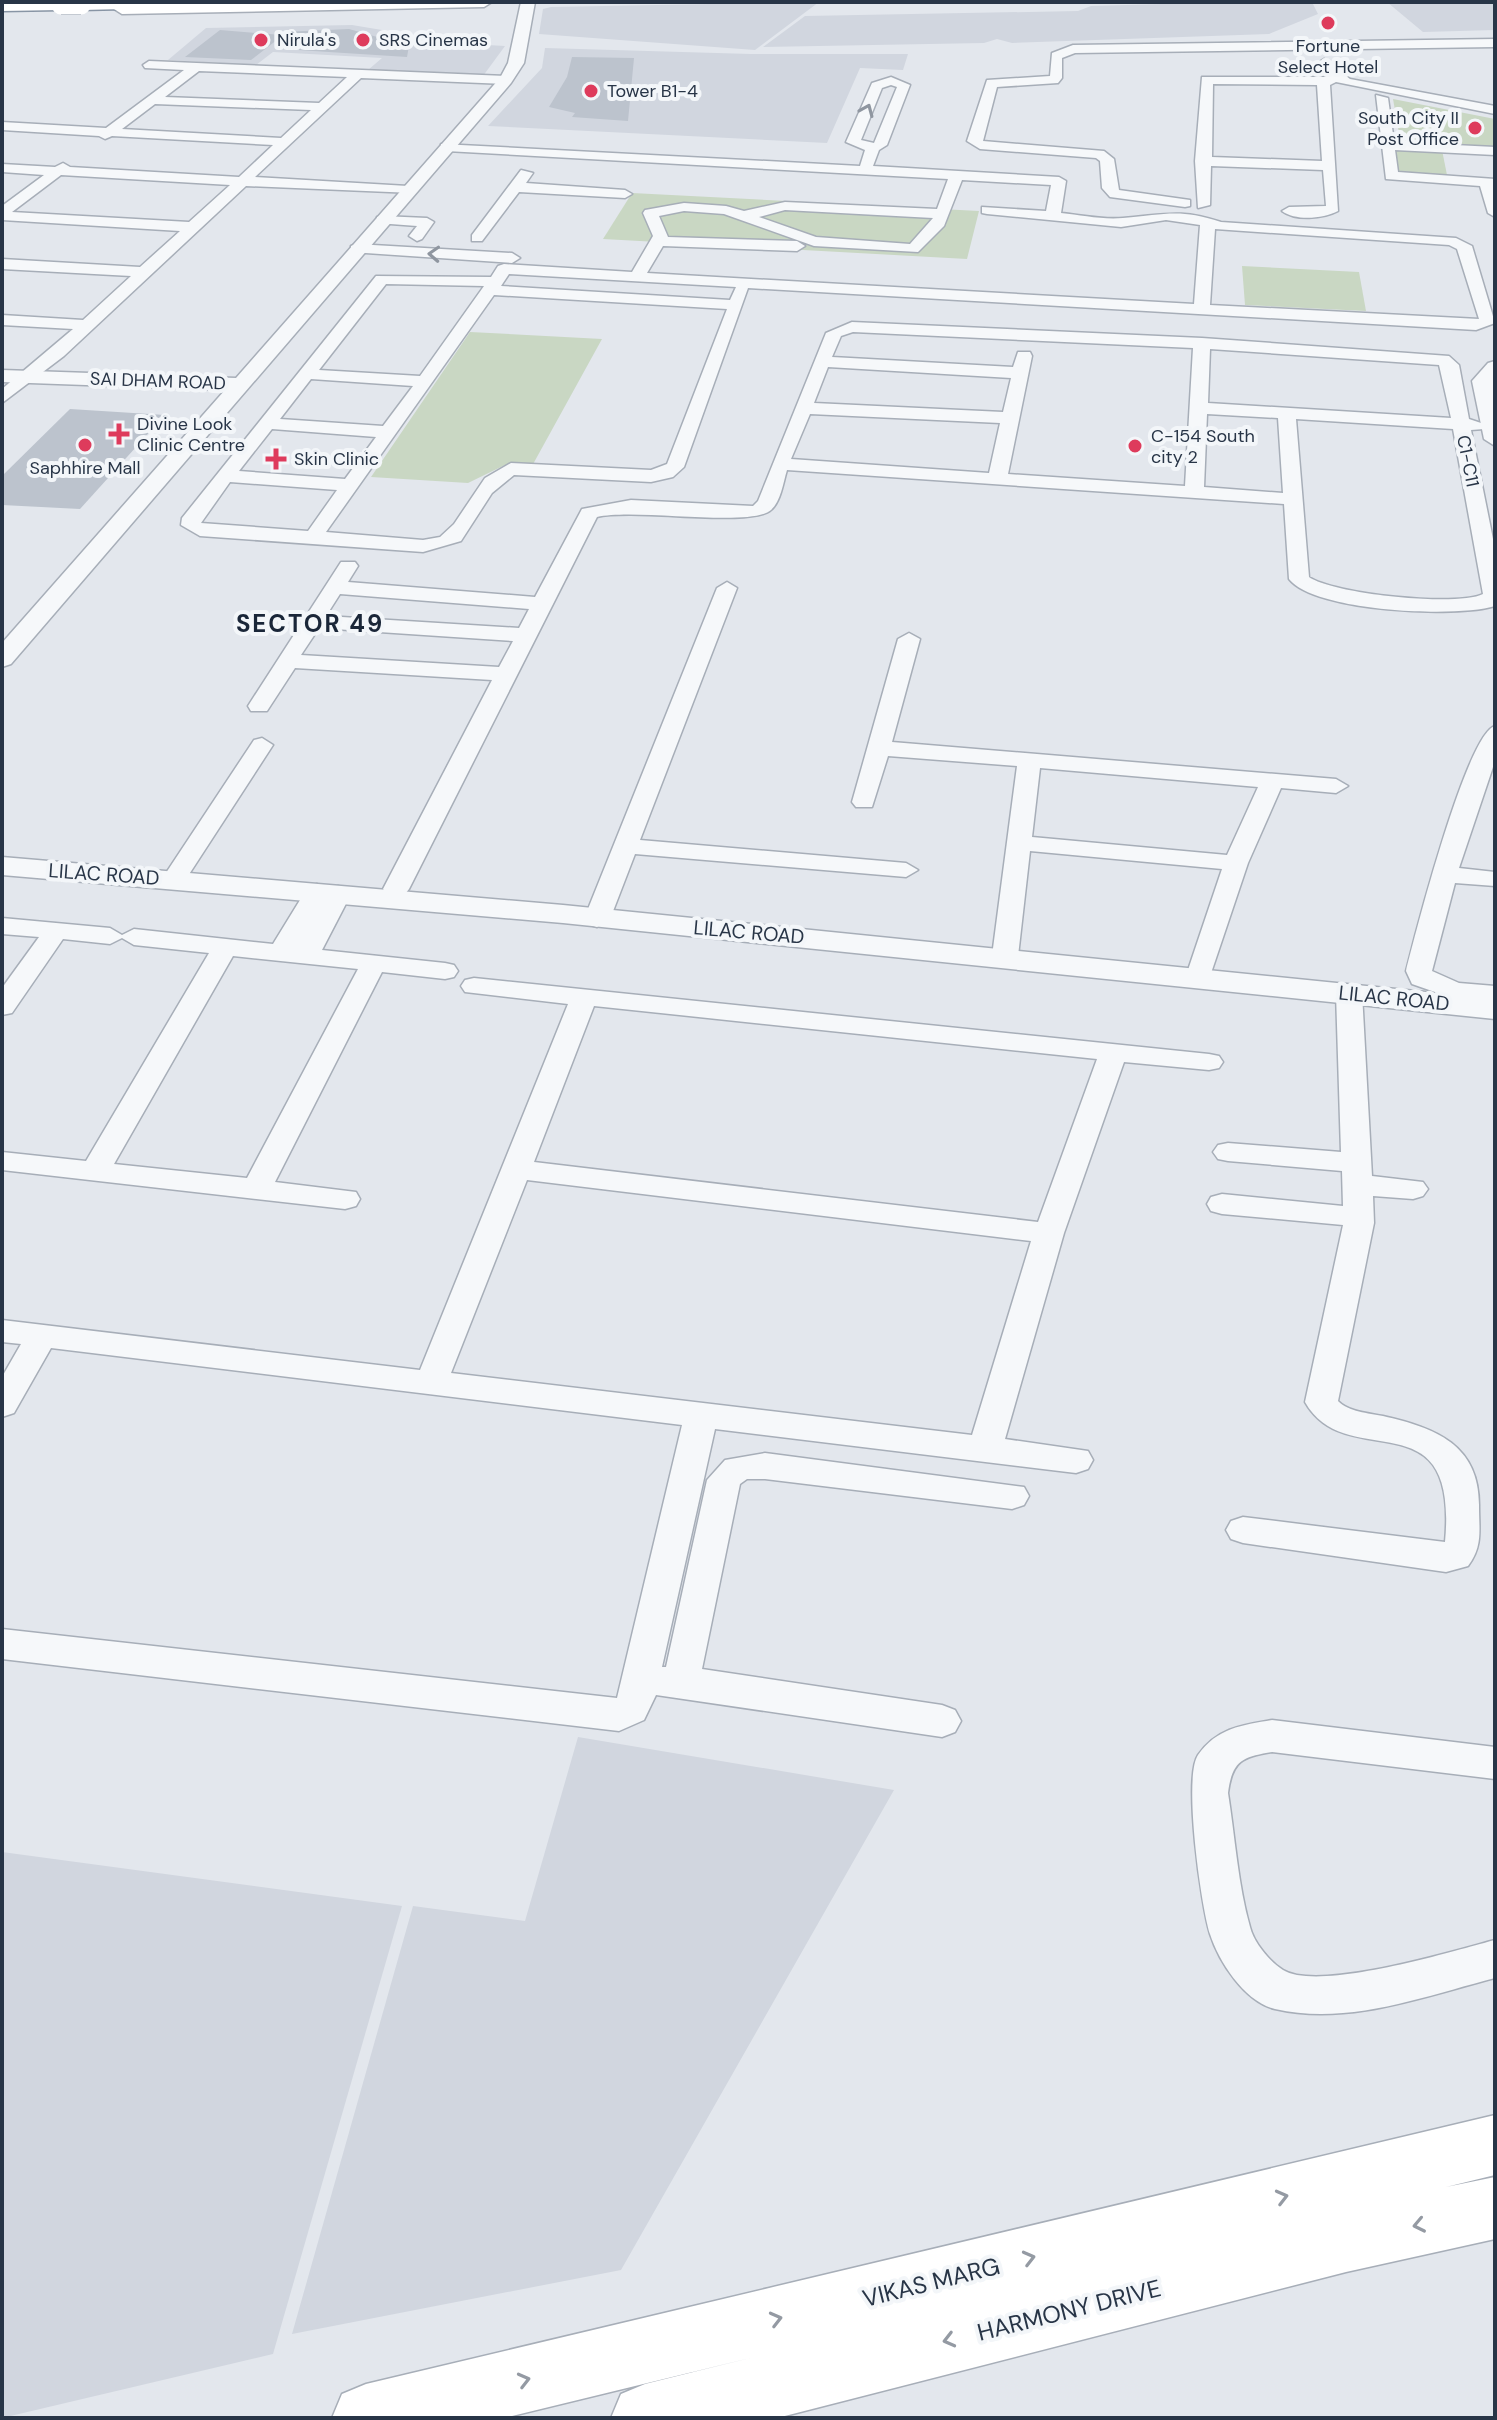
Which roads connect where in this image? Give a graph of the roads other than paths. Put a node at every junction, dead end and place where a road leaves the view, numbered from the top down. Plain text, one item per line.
1 (214, 2) edge
2 (484, 2) edge
3 (528, 2) edge
4 (71, 5) edge
5 (2, 9) edge
6 (1495, 43) edge
7 (1310, 46) junction
8 (149, 65) dead end
9 (196, 67) junction
10 (358, 74) junction
11 (1331, 79) junction
12 (506, 80) junction
13 (1424, 81) dead end
14 (1402, 93) junction
15 (1381, 98) dead end
16 (152, 100) junction
17 (322, 107) junction
18 (1495, 110) edge
19 (2, 126) edge
20 (110, 132) junction
21 (285, 142) junction
22 (1388, 146) junction
23 (446, 147) junction
24 (873, 148) junction
25 (1450, 149) junction
26 (1495, 151) edge
27 (542, 152) junction
28 (1202, 161) junction
29 (1330, 166) junction
30 (2, 168) edge
31 (865, 170) junction
32 (57, 171) junction
33 (956, 175) junction
34 (242, 181) junction
35 (1456, 181) junction
36 (1490, 183) edge
37 (516, 187) junction
38 (408, 190) junction
39 (625, 194) dead end
40 (1273, 209) dead end
41 (987, 210) dead end
42 (1495, 213) edge
43 (942, 214) junction
44 (1053, 214) junction
45 (2, 215) edge
46 (743, 216) junction
47 (1208, 223) junction
48 (193, 227) junction
49 (369, 234) junction
50 (424, 236) dead end
51 (477, 238) dead end
52 (524, 240) dead end
53 (658, 241) junction
54 (843, 244) junction
55 (2, 264) edge
56 (143, 272) junction
57 (500, 275) junction
58 (637, 277) junction
59 (744, 284) junction
60 (736, 305) junction
61 (1202, 310) junction
62 (2, 320) edge
63 (87, 325) junction
64 (1029, 334) junction
65 (1202, 343) junction
66 (823, 362) junction
67 (1495, 367) edge
68 (1020, 373) junction
69 (306, 374) junction
70 (2, 376) edge
71 (19, 380) edge
72 (424, 381) junction
73 (240, 384) junction
74 (2, 398) edge
75 (803, 408) junction
76 (1199, 408) junction
77 (1287, 414) junction
78 (1011, 418) junction
79 (268, 423) junction
80 (1484, 428) edge
81 (388, 432) junction
82 (780, 464) junction
83 (224, 476) junction
84 (997, 479) junction
85 (350, 485) junction
86 (1194, 492) junction
87 (1293, 499) junction
88 (313, 537) junction
89 (348, 566) dead end
90 (334, 587) junction
91 (727, 588) dead end
92 (543, 604) junction
93 (312, 621) junction
94 (526, 635) junction
95 (909, 639) dead end
96 (2, 659) edge
97 (290, 659) junction
98 (507, 674) junction
99 (259, 706) dead end
100 (1495, 733) edge
101 (262, 745) dead end
102 (878, 748) junction
103 (1029, 760) junction
104 (1273, 780) junction
105 (1484, 784) edge
106 (1336, 786) dead end
107 (864, 802) dead end
108 (1018, 843) junction
109 (625, 846) junction
110 (1236, 863) junction
111 (2, 866) edge
112 (906, 870) dead end
113 (1443, 874) junction
114 (174, 879) junction
115 (1495, 879) edge
116 (396, 889) dead end
117 (328, 893) junction
118 (597, 919) junction
119 (2, 926) edge
120 (56, 931) junction
121 (225, 947) junction
122 (293, 954) junction
123 (1005, 956) junction
124 (374, 963) junction
125 (445, 971) dead end
126 (1199, 976) junction
127 (474, 986) dead end
128 (1349, 993) junction
129 (1495, 994) edge
130 (584, 998) junction
131 (2, 1007) edge
132 (1495, 1009) edge
133 (1113, 1052) junction
134 (1209, 1062) dead end
135 (1228, 1152) dead end
136 (2, 1161) edge
137 (516, 1169) junction
138 (95, 1171) junction
139 (256, 1189) junction
140 (1359, 1189) junction
141 (1413, 1189) dead end
142 (345, 1199) dead end
143 (1222, 1204) dead end
144 (1049, 1233) junction
145 (2, 1331) edge
146 (42, 1336) junction
147 (431, 1383) junction
148 (2, 1405) edge
149 (701, 1415) junction
150 (985, 1449) junction
151 (1076, 1460) dead end
152 (1012, 1496) dead end
153 (1243, 1530) dead end
154 (2, 1644) edge
155 (681, 1681) junction
156 (638, 1687) junction
157 (942, 1721) dead end
158 (1495, 1763) edge
159 (1495, 1959) edge
160 (1495, 2145) edge
161 (1495, 2208) edge
162 (457, 2407) edge
163 (366, 2418) edge
164 (645, 2418) edge

1 - 4 highway
2 - 4 main road
3 - 12 street
4 - 5 highway
6 - 7 street
7 - 11 street
7 - 28 street
8 - 9 street
9 - 10 street
9 - 16 street
10 - 12 street
10 - 17 street
11 - 14 street
11 - 28 street
11 - 29 street
12 - 23 street
13 - 14 street
14 - 18 street
15 - 22 street
16 - 17 street
16 - 20 street
17 - 21 street
19 - 20 street
20 - 21 street
20 - 32 street
21 - 34 street
22 - 25 street
22 - 35 street
23 - 27 street
23 - 38 street
24 -> 24 street
24 - 31 street
25 - 26 street
25 - 35 street
27 - 31 street
27 - 37 street
28 - 29 street
29 - 40 street
30 - 32 street
31 - 33 street
32 - 34 street
32 - 45 street
33 - 43 street
33 - 44 street
34 - 38 street
34 - 48 street
35 - 36 street
36 - 42 street
37 - 39 street
37 - 51 street
38 - 49 street
41 - 44 street
43 - 46 street
43 - 54 street
44 - 47 street
45 - 48 street
46 - 53 street
46 - 54 street
47 - 61 street
47 - 61 street
48 - 56 street
49 - 50 street
57 -> 49 street
49 - 73 street
52 - 57 street
53 - 54 street
53 - 58 street
55 - 56 street
56 - 63 street
57 - 58 street
57 - 60 street
57 - 69 street
57 - 72 street
58 - 59 street
59 - 60 street
59 - 61 street
60 - 88 street
62 - 63 street
63 - 71 street
64 - 65 street
64 - 66 street
64 - 68 street
65 - 76 street
65 - 80 street, C1-C11
66 - 68 street
66 - 75 street
67 - 80 street
68 - 78 street
69 - 72 street
69 - 79 street
70 - 71 street, SAI DHAM ROAD
71 - 73 street, SAI DHAM ROAD
71 - 74 street
72 - 81 street
73 - 96 street
75 - 78 street
75 - 82 street
76 - 77 street
76 - 86 street
77 - 80 street
77 - 87 street
78 - 84 street
79 - 81 street
79 - 83 street
80 - 87 street, C1-C11
81 - 85 street
82 - 84 street
82 - 92 street
83 - 85 street
83 - 88 street
84 - 86 street
85 - 88 street
86 - 87 street
89 - 90 street
90 - 92 street
90 - 93 street
91 - 109 street
92 - 94 street
93 - 94 street
93 - 97 street
94 - 98 street
95 - 102 street
97 - 98 street
97 - 99 street
98 - 116 street
100 - 105 street
101 - 114 street
102 - 103 street
102 - 107 street
103 - 104 street
103 - 108 street
104 - 106 street
104 - 110 street
105 - 113 street
108 - 110 street
108 - 123 street
109 - 112 street
109 - 118 street
110 - 126 street
111 - 114 street, LILAC ROAD
113 - 115 street
113 - 129 street
114 - 117 street, LILAC ROAD
117 - 118 street, LILAC ROAD
117 - 122 street
118 - 123 street, LILAC ROAD
119 - 120 street
120 - 121 street
120 - 131 street
121 - 122 street
121 - 138 street
122 - 124 street
123 - 126 street, LILAC ROAD
124 - 125 street
124 - 139 street
126 - 128 street, LILAC ROAD
127 - 130 street
128 - 132 street, LILAC ROAD
128 - 140 street
130 - 133 street
130 - 137 street
133 - 134 street
133 - 144 street
135 - 140 street
136 - 138 street
137 - 144 street
137 - 147 street
138 - 139 street
139 - 142 street
140 - 141 street
140 - 143 street
140 - 153 street
144 - 150 street
145 - 146 street
146 - 147 street
146 - 148 street
147 - 149 street
149 - 150 street
149 - 156 street
150 - 151 street
152 - 155 street
154 - 156 street
155 - 156 street
155 - 157 street
158 - 159 street
162 -> 160 main road, VIKAS MARG
161 -> 164 main road, HARMONY DRIVE
162 - 163 main road, VIKAS MARG

